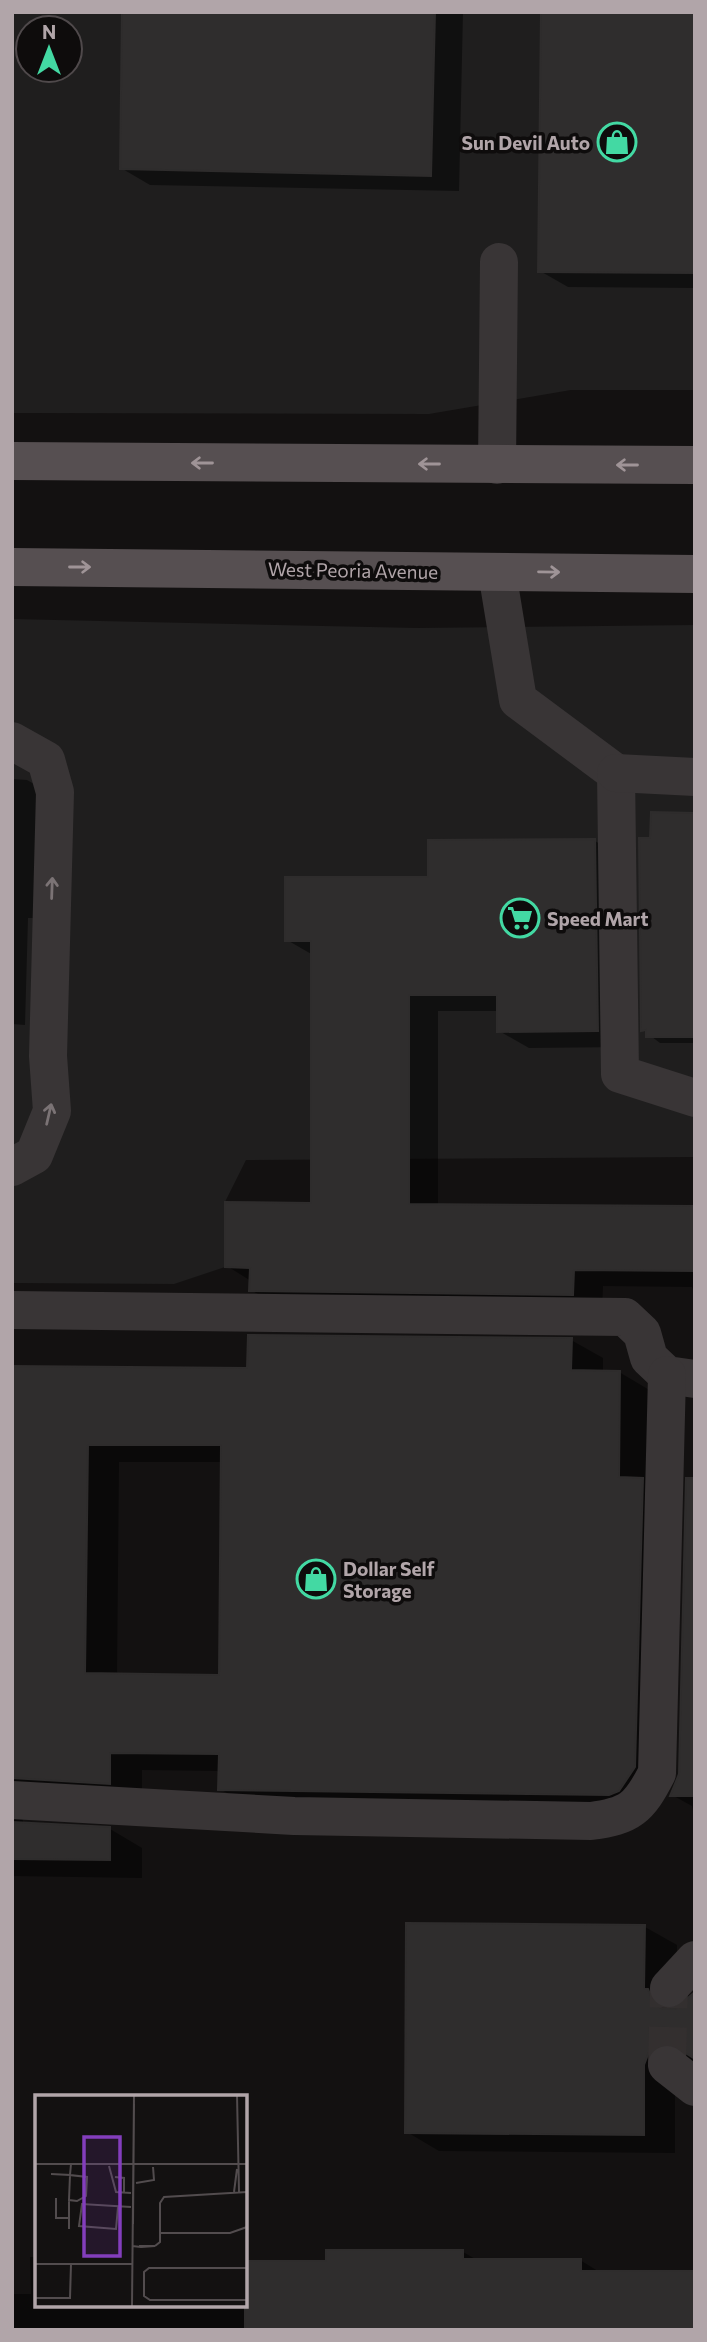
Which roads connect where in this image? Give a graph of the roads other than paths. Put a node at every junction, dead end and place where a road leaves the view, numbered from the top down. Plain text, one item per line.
1 (499, 262) dead end
2 (12, 461) edge
3 (498, 465) junction
4 (695, 465) edge
5 (12, 567) edge
6 (497, 572) junction
7 (695, 574) edge
8 (12, 741) edge
9 (616, 773) junction
10 (695, 777) edge
11 (695, 1098) edge
12 (12, 1167) edge
13 (12, 1310) edge
14 (681, 1377) edge
15 (12, 1800) edge
16 (695, 1961) edge
17 (668, 1988) tunnel mouth

1 - 3 lane
3 -> 2 main road
4 -> 3 main road
5 -> 6 main road, West Peoria Avenue
6 -> 7 main road, West Peoria Avenue
6 - 9 lane
12 -> 8 lane
9 - 10 lane
9 - 11 lane
13 - 14 lane
14 - 15 lane
16 - 17 lane

